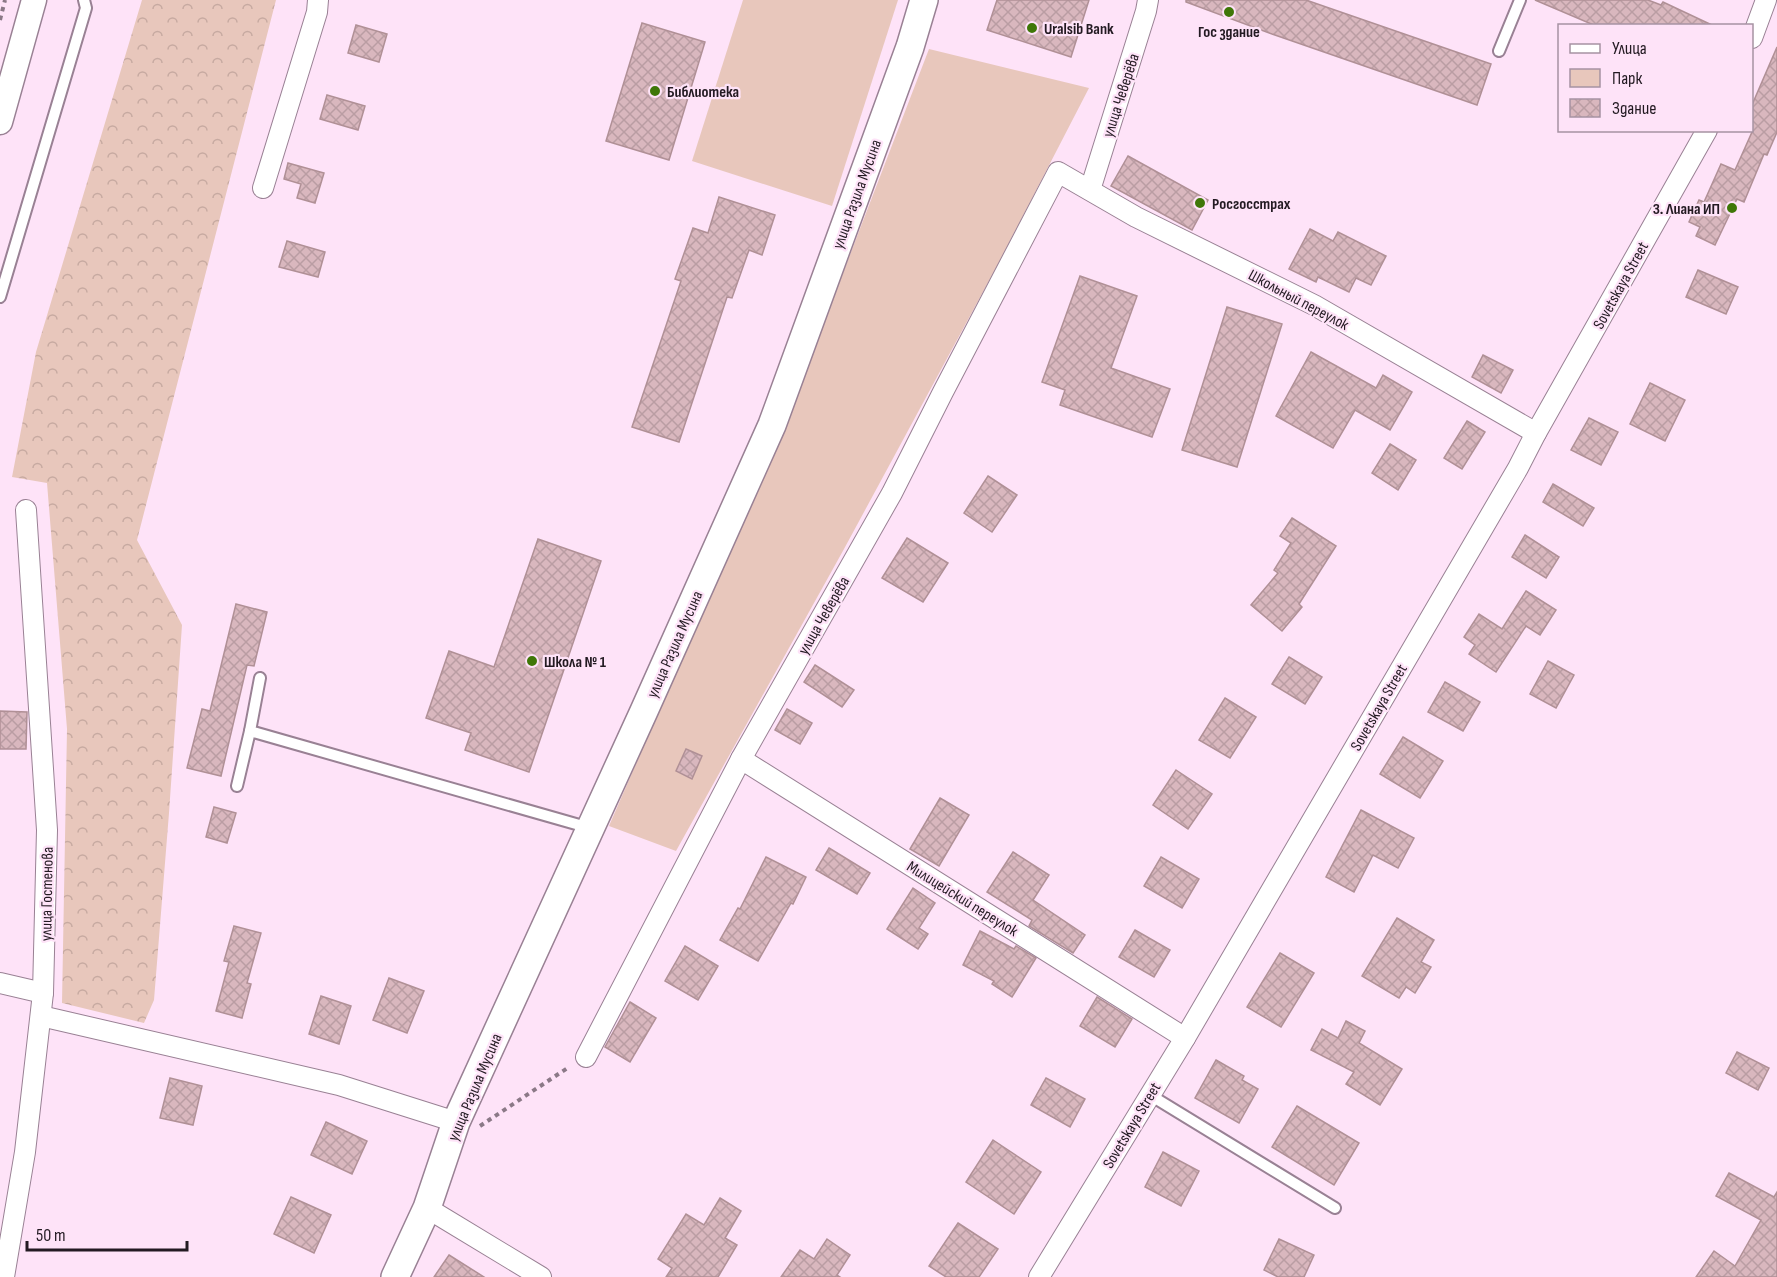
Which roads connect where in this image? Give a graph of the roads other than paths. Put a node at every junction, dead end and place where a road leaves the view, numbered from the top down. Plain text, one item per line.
1 (34, 0) edge
2 (84, 0) edge
3 (318, 0) edge
4 (924, 0) edge
5 (1148, 0) edge
6 (1520, 0) edge
7 (1766, 0) edge
8 (1753, 35) edge
9 (1499, 51) dead end
10 (0, 122) edge
11 (1706, 132) edge
12 (1058, 172) joint
13 (263, 188) dead end
14 (1090, 190) junction
15 (0, 297) edge
16 (1536, 433) junction
17 (26, 510) dead end
18 (260, 678) dead end
19 (250, 731) junction
20 (741, 759) junction
21 (237, 786) dead end
22 (591, 828) junction
23 (0, 983) edge
24 (43, 993) junction
25 (41, 1016) junction
26 (1185, 1038) junction
27 (586, 1057) road end
28 (1150, 1095) junction
29 (464, 1127) junction
30 (427, 1208) junction
31 (1335, 1208) dead end
32 (4, 1277) edge
33 (395, 1277) edge
34 (541, 1277) edge
35 (1039, 1277) edge

1 - 10 street
2 - 15 lane
3 - 13 street
4 - 22 main road, улица Разила Мусина
5 - 14 street, улица Чеверёва
6 - 9 lane
7 - 8 street
11 - 16 street, Sovetskaya Street
12 - 14 street, Школьный переулок
12 - 20 street, улица Чеверёва
14 - 16 street, Школьный переулок
16 - 26 street, Sovetskaya Street
17 - 24 street, улица Гостенова
18 - 19 lane
19 - 21 lane
19 - 22 lane
20 - 26 street, Милицейский переулок
20 - 27 street, улица Чеверёва
22 - 29 main road, улица Разила Мусина
23 - 24 street
24 - 25 street, улица Гостенова
25 - 29 street
25 - 32 street, улица Гостенова
26 - 28 street, Sovetskaya Street
28 - 31 lane
28 - 35 street, Sovetskaya Street
29 - 30 main road, улица Разила Мусина
30 - 33 main road, улица Разила Мусина
30 - 34 street

